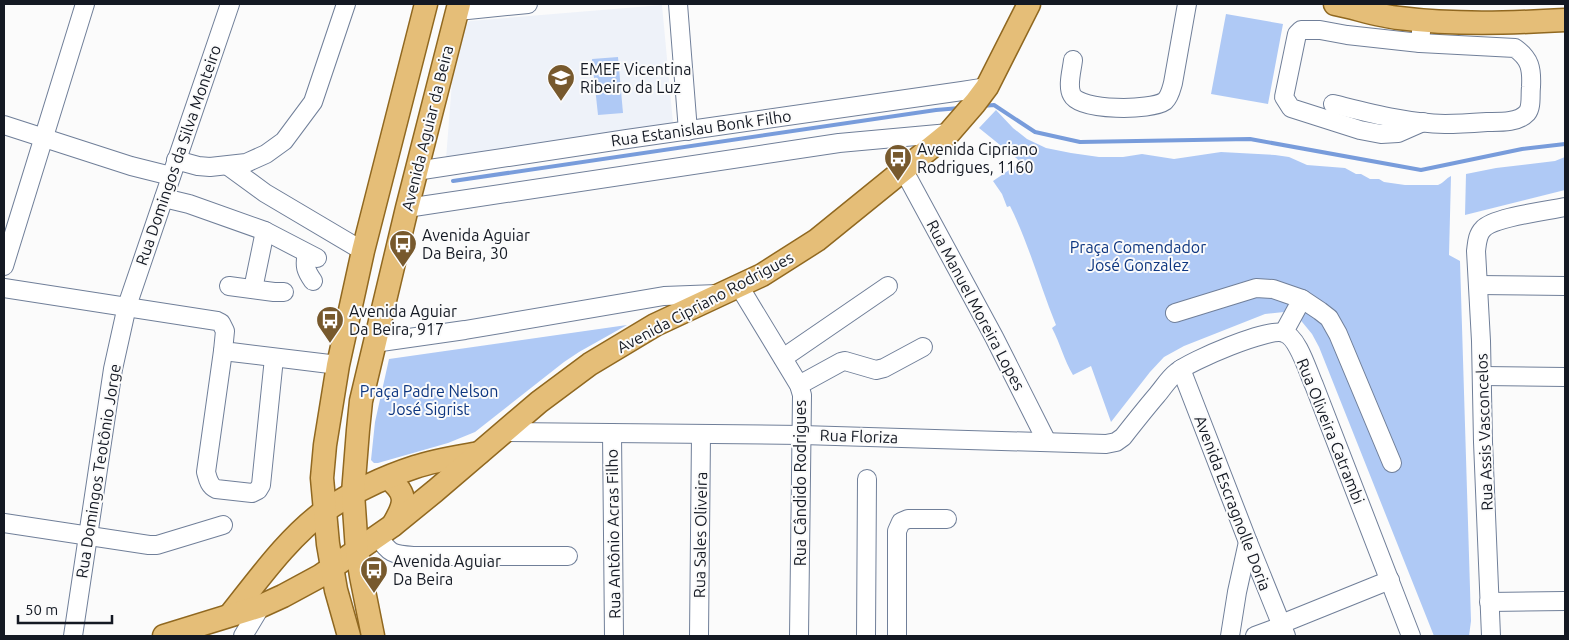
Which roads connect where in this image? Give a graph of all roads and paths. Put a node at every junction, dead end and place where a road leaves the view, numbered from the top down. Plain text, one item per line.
1 (86, 4) edge
2 (230, 4) edge
3 (346, 4) edge
4 (426, 4) edge
5 (528, 4) edge
6 (678, 4) edge
7 (1029, 4) edge
8 (1187, 4) edge
9 (1335, 4) edge
10 (453, 6) edge
11 (1565, 20) edge
12 (1421, 32) junction
13 (1073, 60) dead end
14 (1333, 104) dead end
15 (968, 111) junction
16 (1423, 122) junction
17 (4, 125) edge
18 (688, 131) junction
19 (43, 138) junction
20 (228, 166) junction
21 (173, 168) junction
22 (903, 169) junction
23 (416, 171) junction
24 (164, 198) junction
25 (1565, 207) edge
26 (407, 208) junction
27 (264, 231) junction
28 (363, 251) junction
29 (4, 266) edge
30 (312, 281) dead end
31 (1478, 285) junction
32 (229, 286) dead end
33 (888, 286) dead end
34 (1565, 286) edge
35 (253, 289) junction
36 (730, 290) junction
37 (4, 291) edge
38 (284, 292) dead end
39 (1302, 300) junction
40 (630, 301) junction
41 (127, 306) junction
42 (1175, 313) dead end
43 (646, 330) junction
44 (1284, 332) junction
45 (374, 343) junction
46 (923, 347) dead end
47 (223, 351) junction
48 (274, 358) junction
49 (783, 358) junction
50 (338, 365) junction
51 (1181, 369) junction
52 (1482, 376) junction
53 (1565, 377) edge
54 (798, 385) junction
55 (504, 432) junction
56 (612, 433) junction
57 (701, 434) junction
58 (802, 435) junction
59 (1046, 442) junction
60 (481, 453) junction
61 (1392, 463) dead end
62 (388, 478) junction
63 (867, 479) dead end
64 (353, 494) junction
65 (325, 511) junction
66 (947, 518) dead end
67 (4, 523) edge
68 (223, 524) dead end
69 (384, 531) junction
70 (88, 536) junction
71 (1248, 542) junction
72 (288, 546) junction
73 (357, 550) junction
74 (568, 556) dead end
75 (332, 569) junction
76 (1390, 580) junction
77 (312, 581) junction
78 (1565, 601) edge
79 (1490, 602) junction
80 (261, 606) junction
81 (230, 615) junction
82 (1284, 630) edge
83 (73, 636) edge
84 (164, 636) edge
85 (243, 636) edge
86 (349, 636) edge
87 (373, 636) edge
88 (614, 636) edge
89 (700, 636) edge
90 (799, 636) edge
91 (866, 636) edge
92 (897, 636) edge
93 (1230, 636) edge
94 (1256, 636) edge
95 (1411, 636) edge
96 (1491, 636) edge

1 - 19 street
2 - 21 street, Rua Domingos da Silva Monteiro
3 - 20 street
4 - 28 main road, Avenida Aguiar da Beira
5 - 10 street
6 - 18 street
7 - 15 main road, Avenida Cipriano Rodrigues
8 - 13 street
9 - 12 main road
10 - 23 main road, Avenida Aguiar da Beira
11 - 12 main road
12 - 16 street
12 - 16 street
14 - 16 street
15 - 18 street, Rua Estanislau Bonk Filho
15 - 22 main road, Avenida Cipriano Rodrigues
15 - 26 street
17 - 19 street
18 - 23 street, Rua Estanislau Bonk Filho
19 - 21 street
19 - 29 street
20 - 21 street
20 - 28 street
21 - 24 street, Rua Domingos da Silva Monteiro
22 - 36 main road, Avenida Cipriano Rodrigues
22 - 59 street, Rua Manuel Moreira Lopes
23 - 26 main road, Avenida Aguiar da Beira
24 - 27 street
24 - 41 street, Rua Domingos da Silva Monteiro
25 - 31 street, Rua Assis Vasconcelos
26 - 45 main road, Avenida Aguiar da Beira
27 - 30 street
27 - 35 street
28 - 50 main road, Avenida Aguiar da Beira
31 - 34 street
31 - 52 street, Rua Assis Vasconcelos
32 - 35 street
33 - 49 street
35 - 38 street
36 - 40 street
36 - 43 main road, Avenida Cipriano Rodrigues
36 - 49 street, Rua Cândido Rodrigues
37 - 41 street
39 - 42 street
39 - 44 street
39 - 61 street
40 - 43 street
40 - 45 street
41 - 47 street
41 - 70 street, Rua Domingos Teotônio Jorge
43 - 55 main road, Avenida Cipriano Rodrigues
44 - 51 street
44 - 76 street, Rua Oliveira Catrambi
45 - 64 main road, Avenida Aguiar da Beira
46 - 54 street
47 - 48 street
47 - 48 street
48 - 50 street
49 - 54 street, Rua Cândido Rodrigues
50 - 65 main road, Avenida Aguiar da Beira
51 - 59 street, Rua Floriza
51 - 71 street, Avenida Escragnolle Doria
52 - 53 street
52 - 79 street, Rua Assis Vasconcelos
54 - 58 street, Rua Cândido Rodrigues
55 - 56 street, Rua Floriza
55 - 60 main road, Avenida Cipriano Rodrigues
56 - 57 street, Rua Floriza
56 - 88 street, Rua Antônio Acras Filho
57 - 58 street, Rua Floriza
57 - 89 street, Rua Sales Oliveira
58 - 59 street, Rua Floriza
58 - 90 street, Rua Cândido Rodrigues
60 - 62 main road
60 - 69 main road, Avenida Cipriano Rodrigues
62 - 64 main road
62 - 69 main road
63 - 91 street
64 - 65 main road
64 - 73 main road, Avenida Aguiar da Beira
65 - 72 main road
65 - 75 main road, Avenida Aguiar da Beira
66 - 92 street
67 - 70 street
68 - 70 street
69 - 73 main road, Avenida Cipriano Rodrigues
69 - 74 street
70 - 83 street, Rua Domingos Teotônio Jorge
71 - 82 street, Avenida Escragnolle Doria
71 - 93 street
72 - 77 main road
72 - 81 main road
73 - 75 main road, Avenida Cipriano Rodrigues
73 - 87 main road, Avenida Aguiar da Beira
75 - 77 main road, Avenida Cipriano Rodrigues
75 - 86 main road, Avenida Aguiar da Beira
76 - 82 street
76 - 95 street, Rua Oliveira Catrambi
77 - 80 main road, Avenida Cipriano Rodrigues
78 - 79 street
79 - 96 street, Rua Assis Vasconcelos
80 - 81 main road, Avenida Cipriano Rodrigues
80 - 85 street
81 - 84 main road, Avenida Cipriano Rodrigues
82 - 94 street

